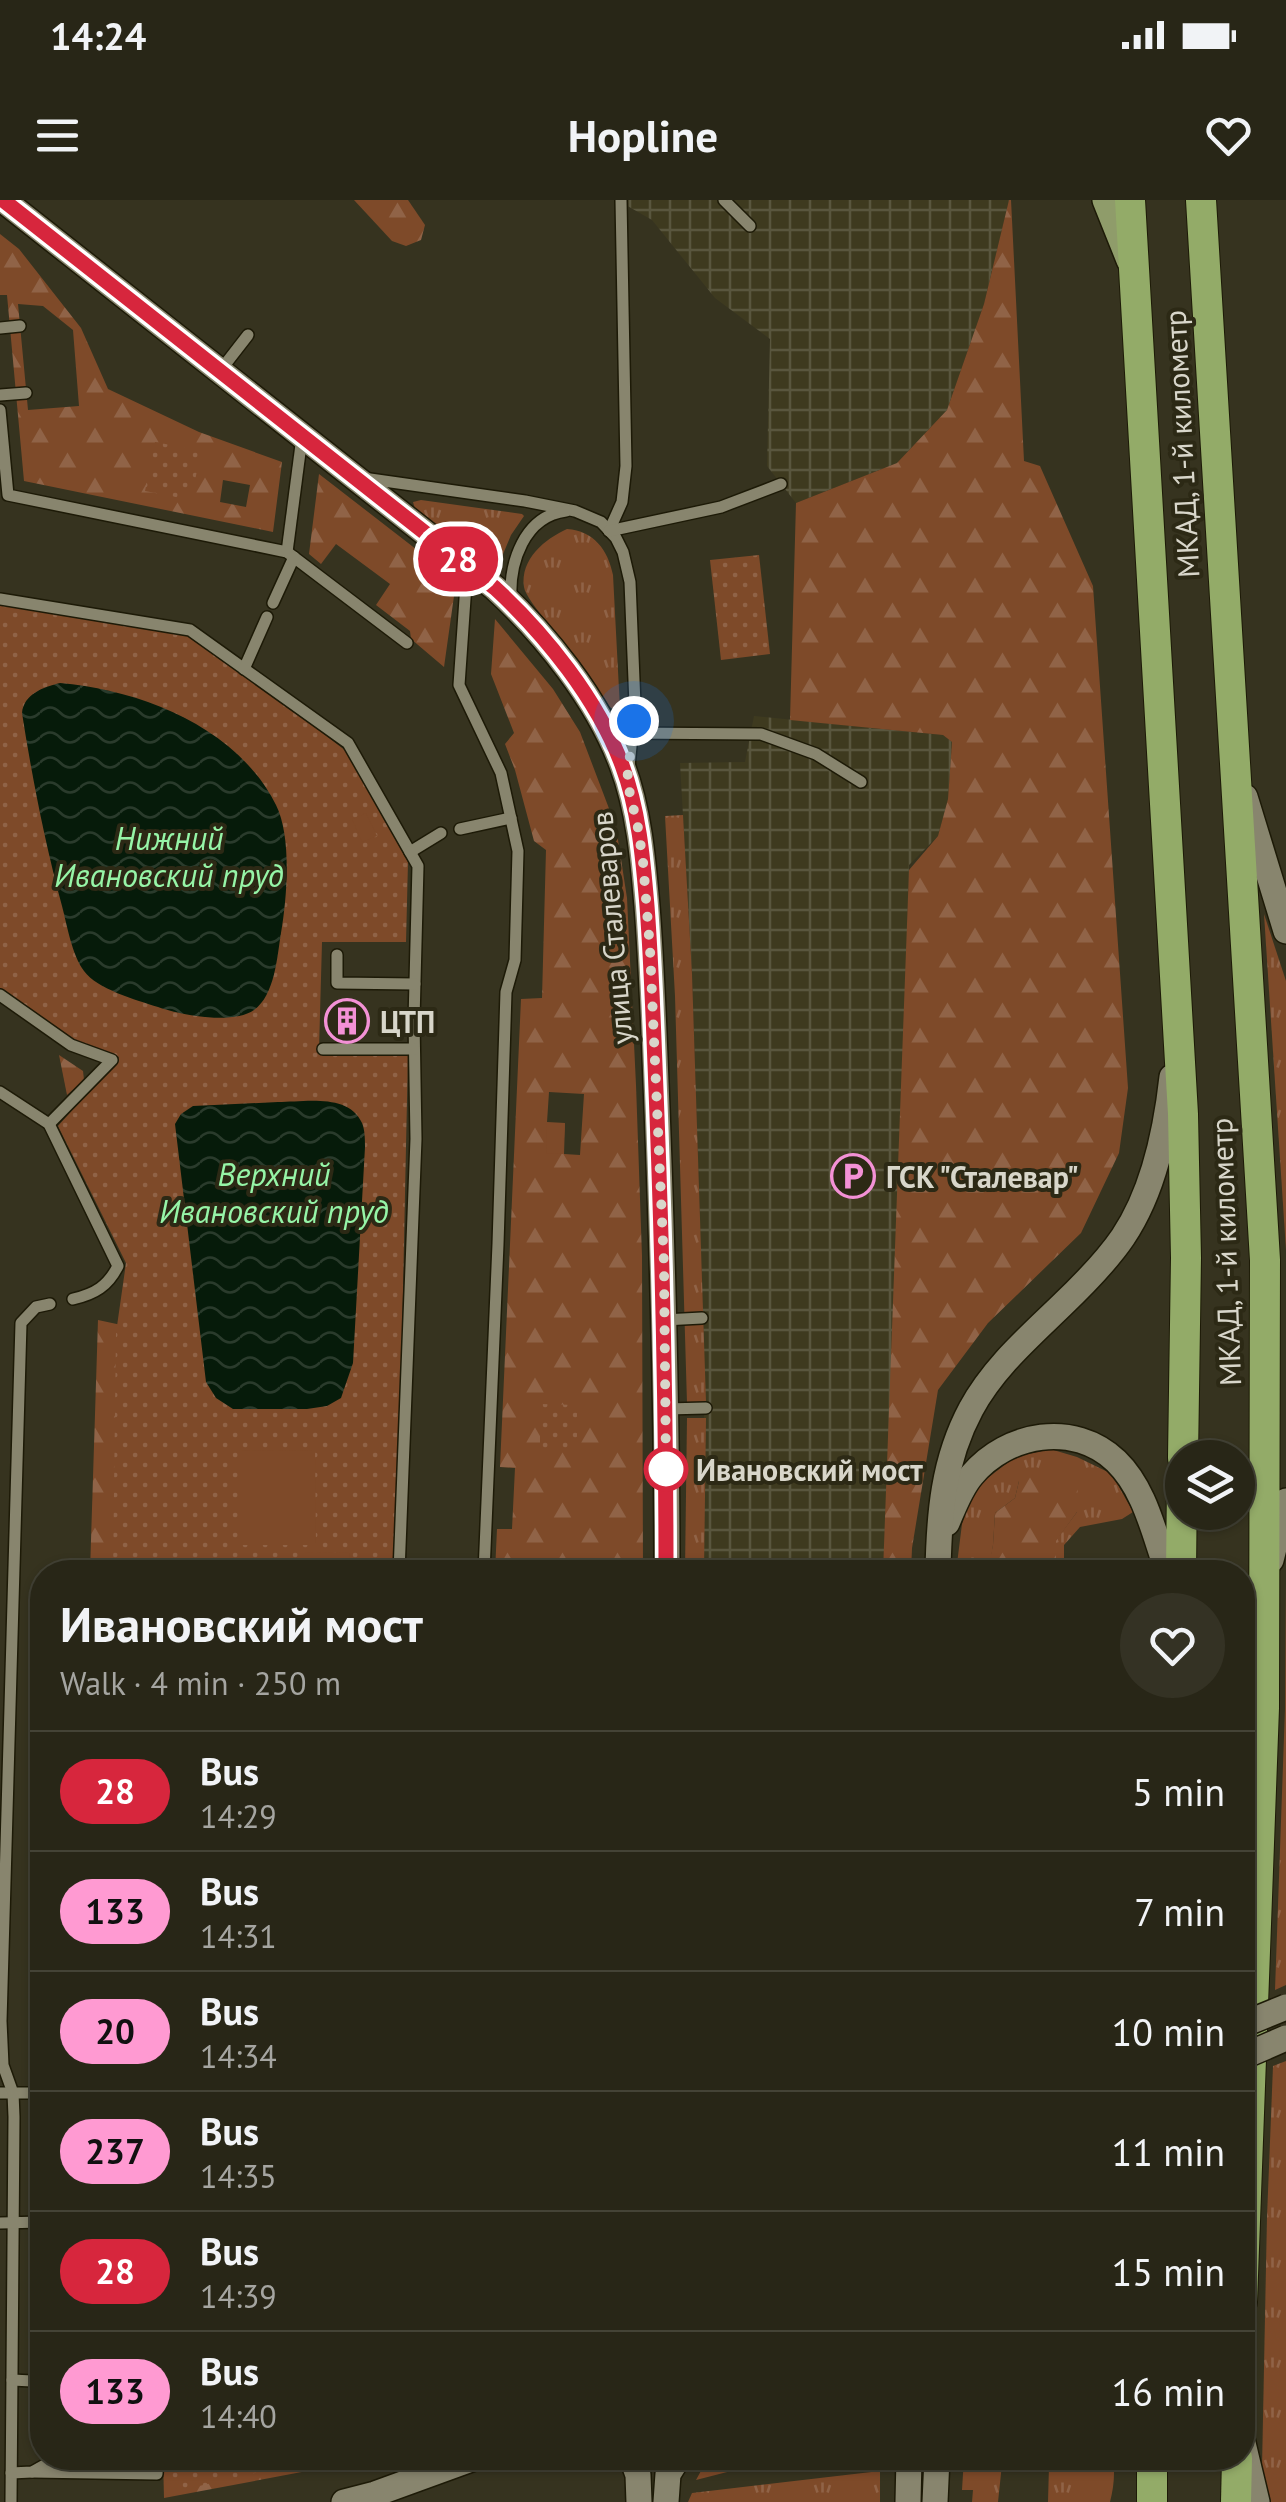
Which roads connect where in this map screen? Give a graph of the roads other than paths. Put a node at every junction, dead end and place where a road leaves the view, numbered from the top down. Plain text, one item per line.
1 (3, 200) edge
2 (622, 200) edge
3 (724, 200) edge
4 (1104, 200) edge
5 (1130, 200) edge
6 (1201, 200) edge
7 (1215, 200) edge
8 (750, 226) dead end
9 (1135, 275) junction
10 (1206, 286) junction
11 (20, 326) dead end
12 (0, 328) edge
13 (248, 335) dead end
14 (220, 372) junction
15 (26, 393) dead end
16 (0, 395) edge
17 (0, 410) edge
18 (302, 436) junction
19 (1, 437) edge
20 (352, 476) junction
21 (782, 484) dead end
22 (576, 511) junction
23 (609, 531) junction
24 (291, 555) junction
25 (468, 566) junction
26 (0, 600) edge
27 (274, 602) dead end
28 (511, 603) junction
29 (267, 617) dead end
30 (406, 643) dead end
31 (244, 669) junction
32 (620, 734) junction
33 (1235, 764) junction
34 (861, 782) dead end
35 (511, 818) junction
36 (460, 829) dead end
37 (441, 833) dead end
38 (410, 852) junction
39 (1286, 931) edge
40 (337, 955) dead end
41 (1176, 982) junction
42 (415, 984) junction
43 (0, 995) edge
44 (323, 1048) dead end
45 (414, 1049) junction
46 (0, 1092) edge
47 (49, 1124) junction
48 (72, 1299) dead end
49 (50, 1304) dead end
50 (702, 1318) dead end
51 (664, 1320) junction
52 (706, 1408) dead end
53 (666, 1409) junction
54 (1183, 1440) edge
55 (1286, 1501) edge
56 (1181, 1530) edge
57 (400, 1560) edge
58 (484, 1560) edge
59 (666, 1560) edge
60 (939, 1560) edge
61 (940, 1560) edge
62 (1164, 1560) edge
63 (1181, 1560) edge
64 (1264, 1584) junction
65 (4, 1749) edge
66 (1255, 1951) edge
67 (1286, 2006) edge
68 (1255, 2019) edge
69 (1, 2020) edge
70 (1286, 2038) edge
71 (1255, 2051) edge
72 (6, 2093) edge
73 (6, 2223) edge
74 (12, 2380) junction
75 (30, 2380) edge
76 (36, 2470) edge
77 (157, 2470) edge
78 (440, 2470) edge
79 (636, 2470) edge
80 (670, 2470) edge
81 (909, 2470) edge
82 (937, 2470) edge
83 (1152, 2470) edge
84 (1238, 2470) edge
85 (1245, 2470) edge
86 (32, 2472) junction
87 (11, 2473) junction
88 (426, 2475) junction
89 (908, 2495) edge
90 (936, 2495) edge
91 (350, 2500) edge
92 (11, 2502) edge
93 (399, 2502) edge
94 (639, 2502) edge
95 (666, 2502) edge
96 (1152, 2502) edge
97 (1236, 2502) edge
98 (1257, 2502) edge

1 - 14 main road, улица Сталеваров
2 - 23 lane
3 - 8 lane
4 - 9 main road
5 - 9 highway, МКАД, 1-й километр
6 - 10 highway, МКАД, 1-й километр
7 - 10 highway
9 - 41 highway, МКАД, 1-й километр
10 - 33 highway, МКАД, 1-й километр
11 - 12 lane
13 - 14 lane
14 - 18 main road, улица Сталеваров
15 - 16 lane
17 - 19 lane
18 - 20 main road, улица Сталеваров
18 - 24 lane
19 - 24 lane
20 - 22 lane
20 - 25 main road, улица Сталеваров
21 - 23 lane
22 - 23 lane
22 - 28 lane
23 - 32 lane
24 - 27 lane
24 - 30 lane
25 - 28 main road, улица Сталеваров
25 - 35 lane
26 - 31 lane
28 - 32 main road, улица Сталеваров
29 - 31 lane
31 - 38 lane
32 - 34 lane
32 - 51 main road, улица Сталеваров
33 - 39 main road
33 - 64 highway, МКАД, 1-й километр
35 - 36 lane
35 - 58 lane
37 - 38 lane
38 - 42 lane
40 - 42 lane
41 - 54 highway, МКАД, 1-й километр
41 - 60 main road
42 - 45 lane
43 - 47 lane
44 - 45 lane
45 - 57 lane
46 - 47 lane
47 - 48 lane
49 - 65 lane
50 - 51 lane
51 - 53 main road, улица Сталеваров
52 - 53 lane
53 - 59 main road, улица Сталеваров
55 - 64 main road
56 - 63 highway
61 - 62 main road
64 - 66 highway, МКАД, 1-й километр
65 - 69 lane
67 - 68 main road, bridge
69 - 72 lane
70 - 71 main road, bridge
72 - 73 lane
73 - 74 lane
74 - 75 lane
74 - 87 lane
76 - 86 lane
77 - 86 lane
78 - 88 main road
79 - 94 main road
80 - 95 main road
81 - 89 main road
82 - 90 main road
83 - 96 highway
84 - 97 highway
85 - 98 main road
86 - 87 lane
87 - 92 lane
88 - 91 main road
88 - 93 lane
91 - 93 lane

